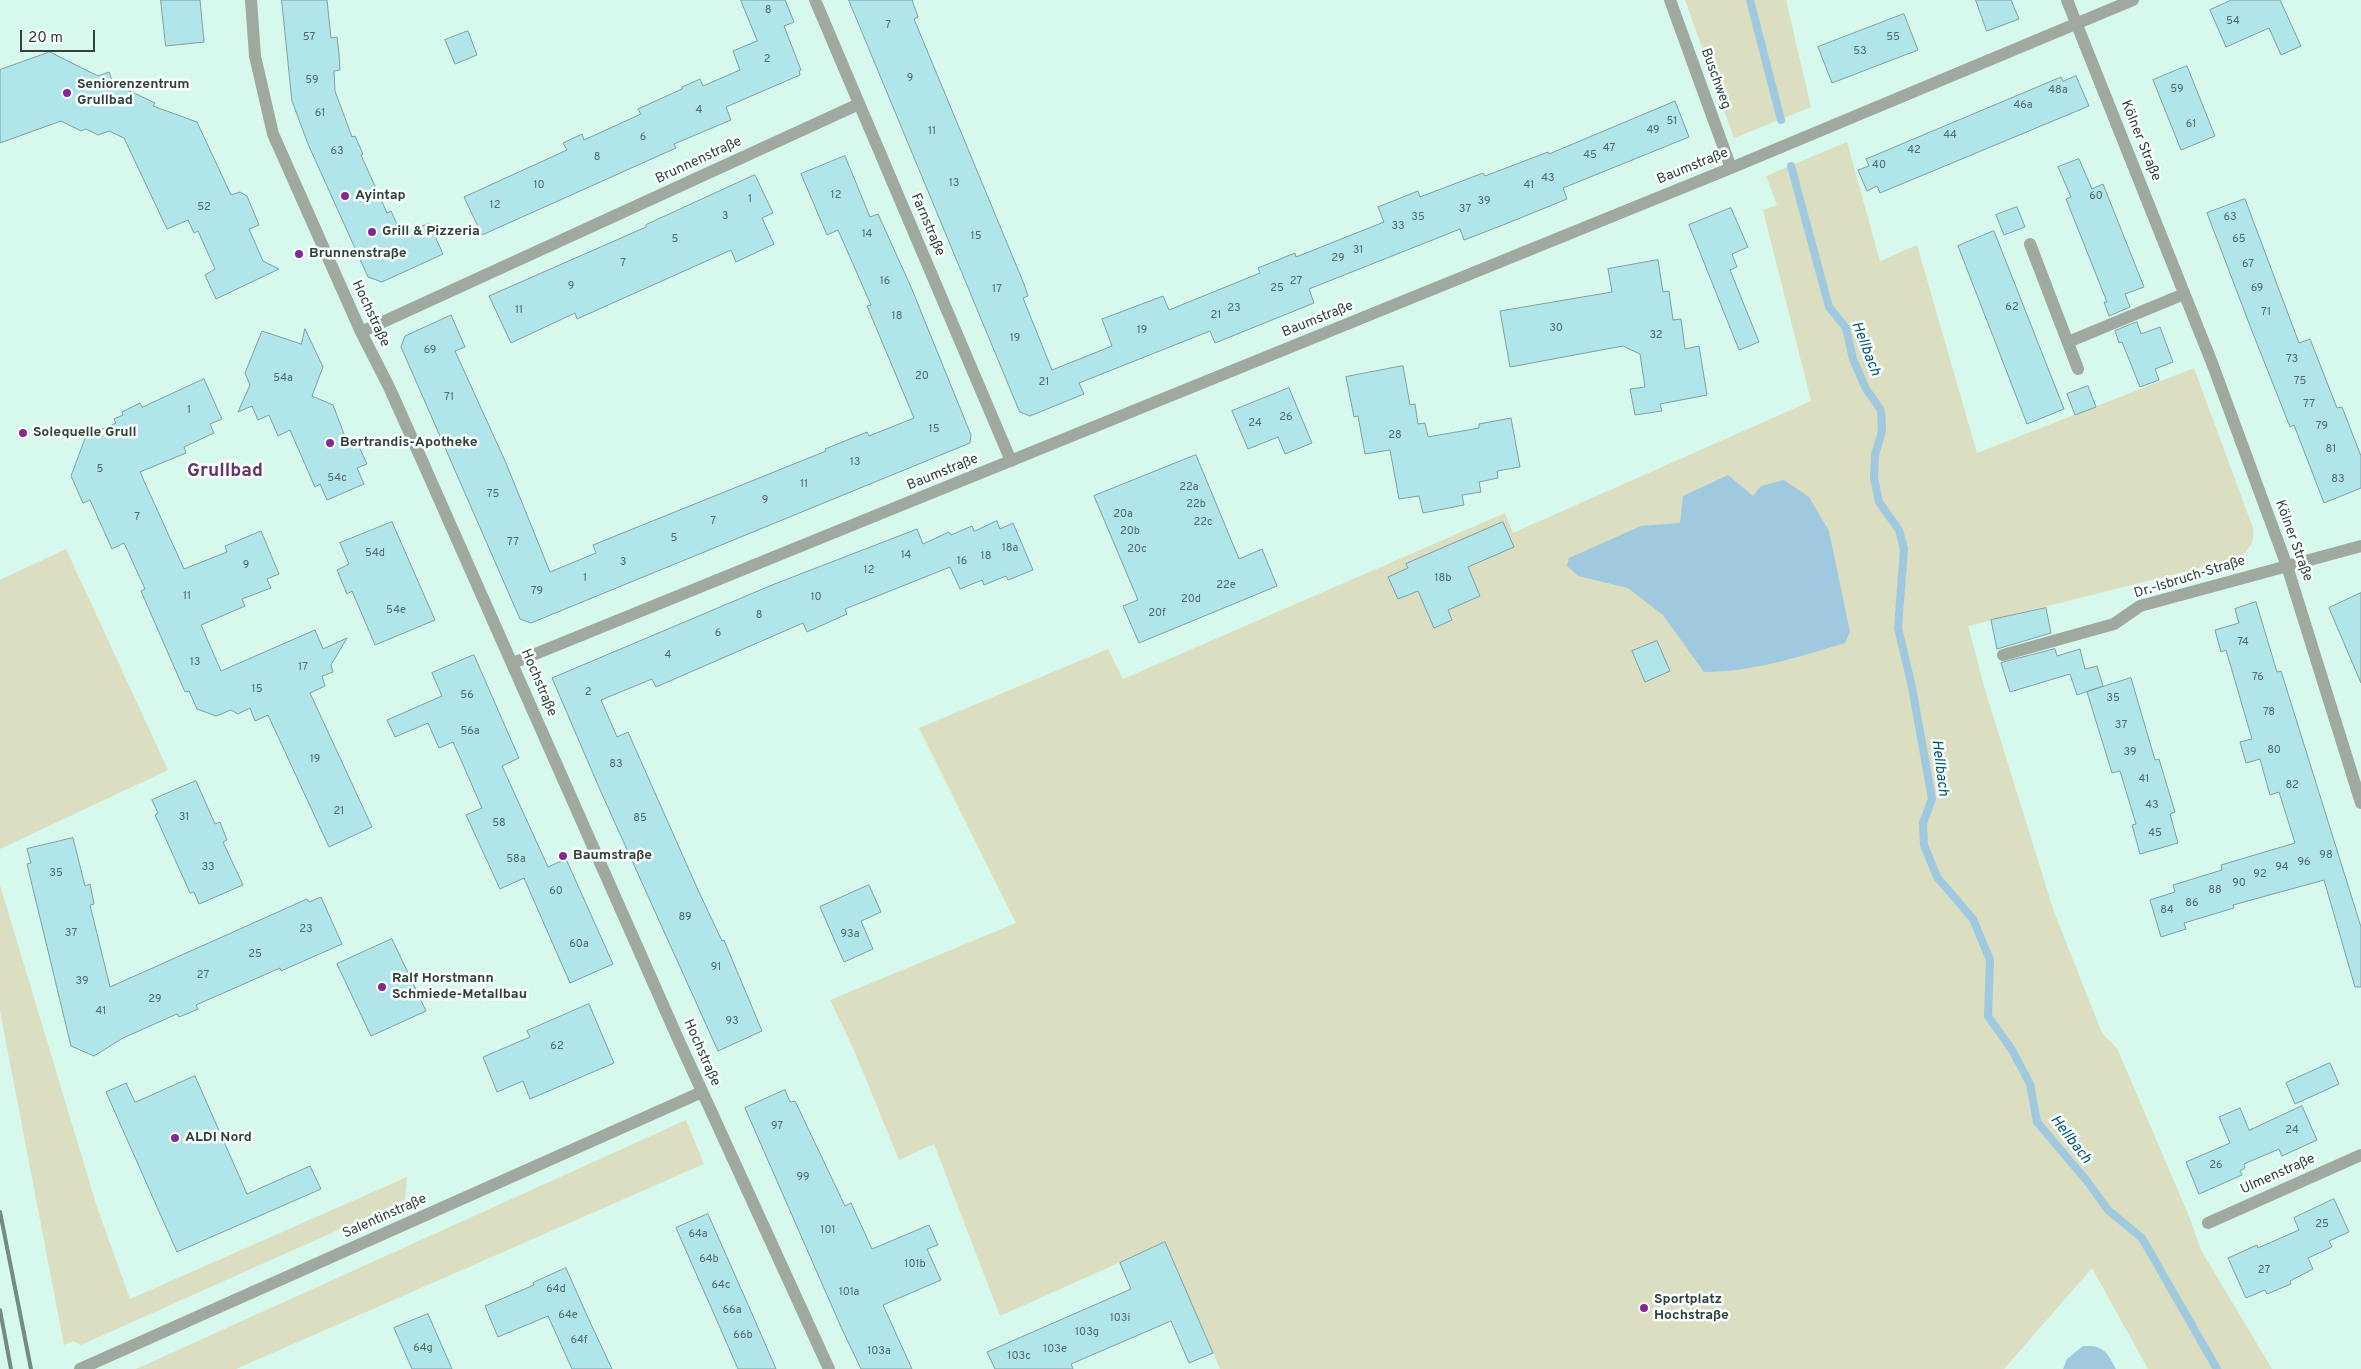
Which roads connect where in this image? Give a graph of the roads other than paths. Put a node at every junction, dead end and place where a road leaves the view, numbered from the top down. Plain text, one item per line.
1 (251, 0) edge
2 (815, 0) edge
3 (1670, 0) edge
4 (2067, 0) edge
5 (2133, 0) edge
6 (2076, 24) junction
7 (860, 104) junction
8 (1731, 168) junction
9 (2030, 244) dead end
10 (2184, 294) junction
11 (361, 332) junction
12 (2068, 342) junction
13 (2078, 369) dead end
14 (1011, 461) junction
15 (2361, 546) edge
16 (2287, 566) junction
17 (2003, 655) dead end
18 (513, 663) junction
19 (2361, 803) edge
20 (702, 1092) junction
21 (2361, 1155) edge
22 (2208, 1223) dead end
23 (80, 1369) edge
24 (829, 1369) edge

1 - 11 street, Hochstraße
2 - 7 street, Farnstraße
3 - 8 street, Buschweg
4 - 6 street, Kölner Straße
5 - 6 street, Baumstraße
6 - 8 street, Baumstraße
6 - 10 street, Kölner Straße
7 - 11 street, Brunnenstraße
7 - 14 street, Farnstraße
8 - 14 street, Baumstraße
9 - 12 street
10 - 12 street
10 - 16 street, Kölner Straße
11 - 18 street, Hochstraße
12 - 13 street
14 - 18 street, Baumstraße
15 - 16 street, Dr.-Isbruch-Straße
16 - 17 street, Dr.-Isbruch-Straße
16 - 19 street, Kölner Straße
18 - 20 street, Hochstraße
20 - 23 street, Salentinstraße
20 - 24 street, Hochstraße
21 - 22 street, Ulmenstraße

